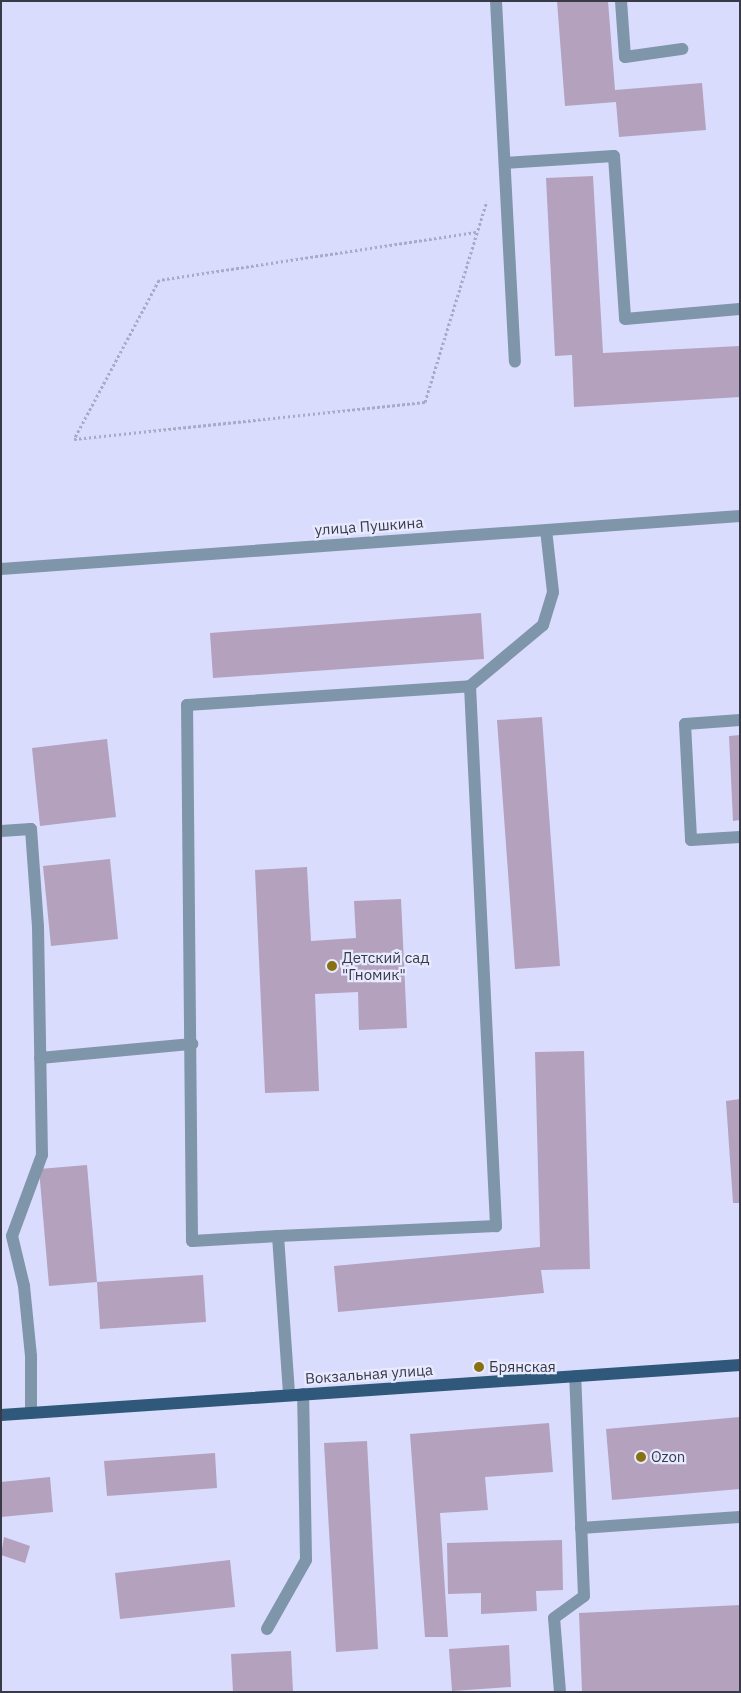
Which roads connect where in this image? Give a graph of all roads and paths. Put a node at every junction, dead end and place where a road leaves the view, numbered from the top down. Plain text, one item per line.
1 (496, 1) edge
2 (621, 1) edge
3 (682, 49) dead end
4 (505, 163) junction
5 (488, 196) dead end
6 (476, 232) junction
7 (740, 309) edge
8 (515, 361) dead end
9 (740, 516) edge
10 (546, 530) junction
11 (1, 569) edge
12 (470, 686) junction
13 (740, 720) edge
14 (1, 830) edge
15 (740, 836) edge
16 (192, 1044) junction
17 (40, 1058) junction
18 (7, 1236) edge
19 (278, 1236) junction
20 (740, 1364) edge
21 (575, 1376) junction
22 (303, 1394) junction
23 (289, 1395) junction
24 (31, 1413) junction
25 (1, 1415) edge
26 (740, 1517) edge
27 (581, 1528) junction
28 (267, 1629) dead end
29 (560, 1692) edge

1 - 4 street
2 - 3 street
4 - 7 street
4 - 8 street
5 - 6 path
6 - 6 path
9 - 10 street, улица Пушкина
10 - 11 street, улица Пушкина
10 - 12 street
12 - 16 street
12 - 19 street
13 - 15 street
14 - 17 street
16 - 17 street
16 - 19 street
17 - 18 street
18 - 24 street
19 - 23 street
20 - 21 main road, Вокзальная улица
21 - 22 main road, Вокзальная улица
21 - 27 street
22 - 23 main road, Вокзальная улица
22 - 28 street
23 - 24 main road, Вокзальная улица
24 - 25 main road, Вокзальная улица
26 - 27 street
27 - 29 street

